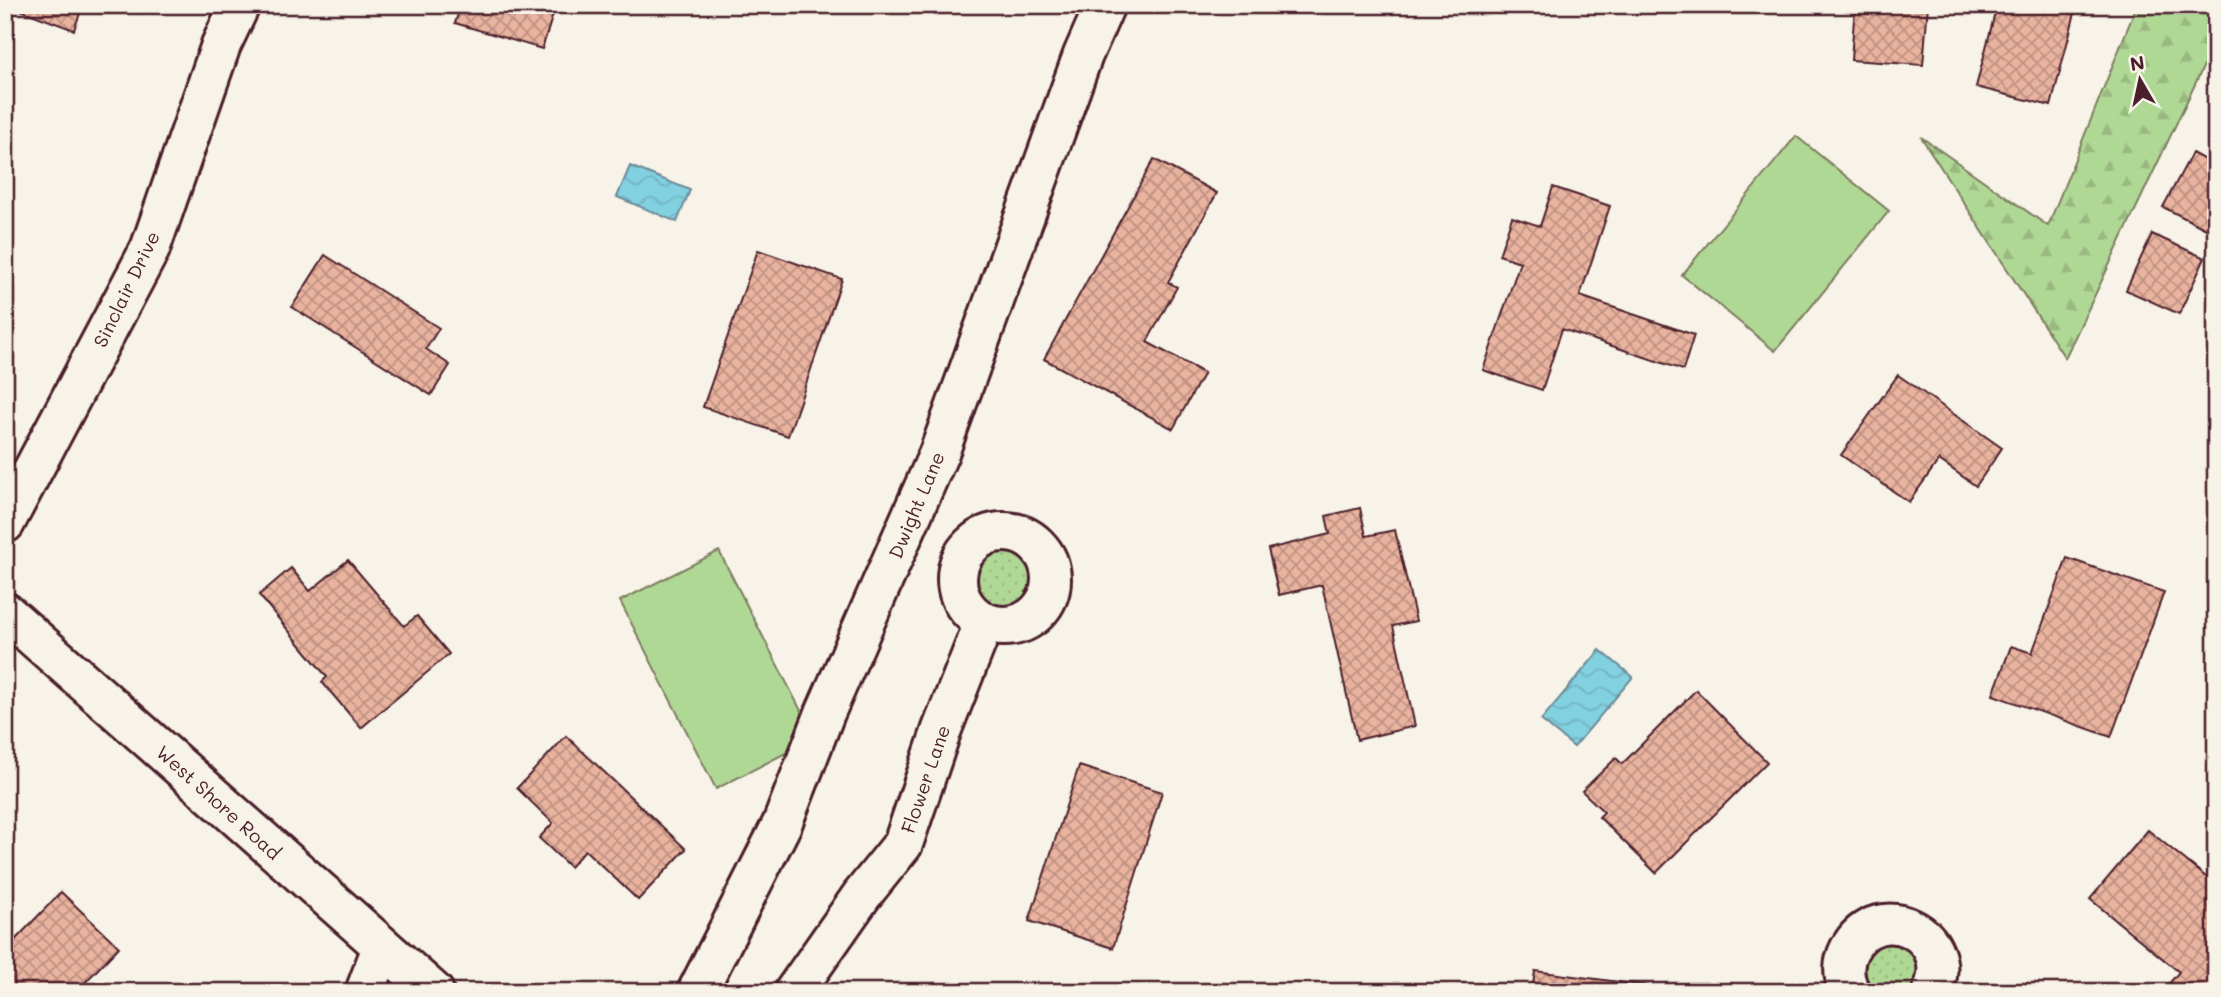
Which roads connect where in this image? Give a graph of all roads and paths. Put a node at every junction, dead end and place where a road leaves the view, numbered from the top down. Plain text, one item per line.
1 (240, 5) edge
2 (1105, 5) edge
3 (5, 523) edge
4 (5, 612) edge
5 (984, 623) dead end
6 (382, 947) junction
7 (1945, 984) edge
8 (365, 992) edge
9 (434, 992) edge
10 (697, 992) edge
11 (794, 992) edge
12 (1850, 992) edge

1 - 3 street, Sinclair Drive
2 - 10 street, Dwight Lane
4 - 6 street, West Shore Road
5 - 11 street, Flower Lane
6 - 8 street
6 - 9 street, West Shore Road
7 - 12 street

